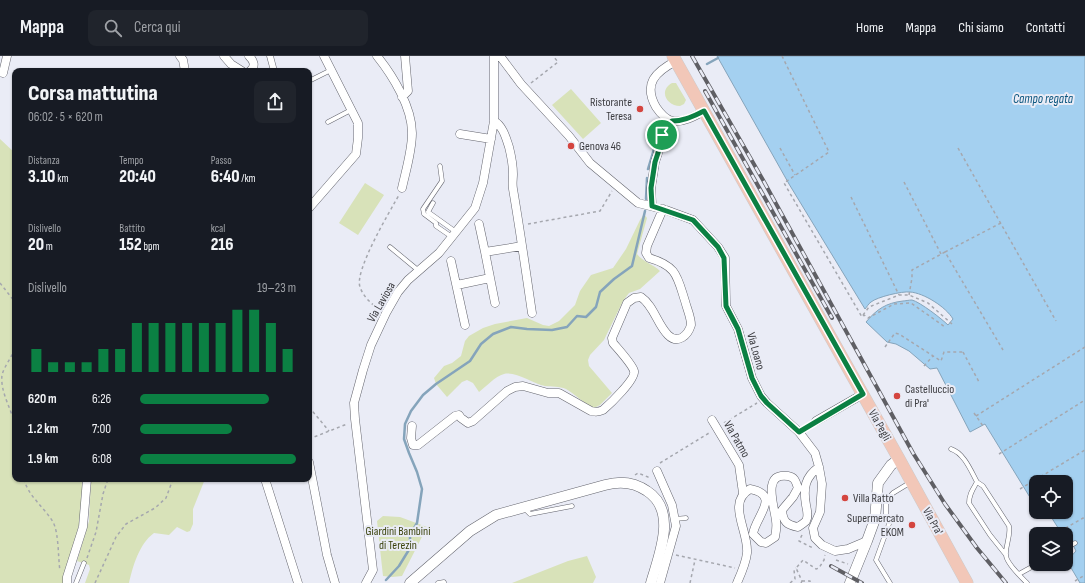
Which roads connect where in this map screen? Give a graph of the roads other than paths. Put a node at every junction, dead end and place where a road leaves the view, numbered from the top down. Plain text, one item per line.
1 (7, 56) edge
2 (180, 56) edge
3 (224, 56) edge
4 (248, 56) edge
5 (270, 56) edge
6 (324, 56) edge
7 (377, 56) edge
8 (405, 56) edge
9 (494, 56) edge
10 (500, 56) edge
11 (674, 59) edge
12 (184, 68) edge
13 (237, 68) edge
14 (253, 68) edge
15 (273, 68) edge
16 (331, 70) junction
17 (3, 74) dead end
18 (312, 80) edge
19 (402, 97) junction
20 (351, 110) junction
21 (704, 111) junction
22 (494, 121) junction
23 (672, 121) junction
24 (328, 122) dead end
25 (460, 134) dead end
26 (491, 139) junction
27 (440, 166) dead end
28 (402, 188) road end
29 (433, 203) dead end
30 (312, 205) edge
31 (652, 206) junction
32 (663, 209) junction
33 (479, 224) dead end
34 (454, 235) junction
35 (522, 246) junction
36 (390, 247) dead end
37 (485, 252) junction
38 (451, 261) dead end
39 (419, 270) junction
40 (490, 278) junction
41 (457, 285) junction
42 (495, 303) dead end
43 (532, 313) dead end
44 (465, 326) dead end
45 (863, 394) junction
46 (712, 420) dead end
47 (816, 421) dead end
48 (412, 426) dead end
49 (952, 449) dead end
50 (899, 459) junction
51 (819, 467) junction
52 (657, 468) road end
53 (312, 478) edge
54 (86, 482) edge
55 (266, 482) edge
56 (912, 482) junction
57 (977, 482) junction
58 (743, 493) junction
59 (572, 506) dead end
60 (523, 507) junction
61 (686, 518) dead end
62 (675, 519) junction
63 (867, 541) junction
64 (1076, 543) dead end
65 (1073, 544) edge
66 (1006, 555) junction
67 (84, 564) road end
68 (1029, 569) edge
69 (1019, 574) junction
70 (444, 582) edge
71 (67, 583) edge
72 (76, 583) edge
73 (298, 583) edge
74 (335, 583) edge
75 (366, 583) edge
76 (410, 583) edge
77 (438, 583) edge
78 (651, 583) edge
79 (660, 583) edge
80 (737, 583) edge
81 (850, 583) edge
82 (890, 583) edge
83 (967, 583) edge
84 (1026, 583) edge

1 - 17 street
2 - 12 street
3 - 13 street
4 - 14 street
5 - 15 street
6 - 16 street
7 - 19 street
8 - 19 street
9 - 22 street, Via Laviosa
10 - 31 street, Via Loano
11 - 21 main road, Via Pegli
11 - 23 street
16 - 18 lane
16 - 20 street
19 - 28 street
20 - 24 lane
20 - 30 street
21 - 23 street
21 - 45 main road, Via Pegli
22 - 26 street, Via Laviosa
22 - 35 street
23 - 31 street
25 - 26 street
26 - 34 street, Via Laviosa
27 - 34 lane
29 - 34 lane
31 - 32 street, Via Loano
32 - 48 street
32 - 51 street, Via Loano
33 - 37 street
34 - 39 street, Via Laviosa
35 - 37 street
35 - 43 street
36 - 39 lane
37 - 40 street
38 - 41 street
39 - 75 street, Via Laviosa
40 - 41 street
40 - 42 street
41 - 44 street
45 - 47 street
45 - 50 main road, Via Pegli
46 - 58 street, Via Patmo
49 - 57 lane
50 - 56 main road, Via Pra'
50 - 63 street
51 - 58 street
51 - 63 street, Via Loano
52 - 62 street
53 - 74 street
54 - 71 street
55 - 73 street
56 - 82 lane
56 - 83 main road, Via Pra'
57 - 66 lane
57 - 66 lane
58 - 80 street, Via Patmo
59 - 60 lane
60 - 76 street
60 - 78 street
61 - 62 lane
62 - 79 street
63 - 81 street
64 - 65 lane
66 - 69 lane
67 - 72 lane
68 - 69 lane
69 - 84 lane
70 - 77 lane

